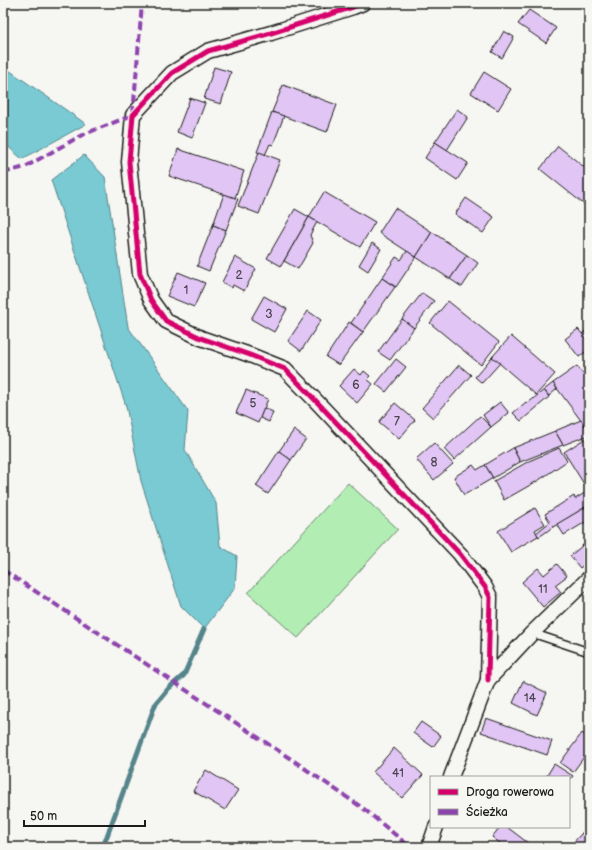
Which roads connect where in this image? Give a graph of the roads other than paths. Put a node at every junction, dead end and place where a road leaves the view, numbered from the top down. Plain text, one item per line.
1 (363, 3) edge
2 (589, 578) edge
3 (532, 632) junction
4 (589, 652) edge
5 (488, 680) junction
6 (451, 776) edge
7 (436, 828) edge
8 (429, 847) edge

1 - 5 street
2 - 3 street
3 - 4 lane
3 - 5 street
5 - 6 street
7 - 8 street

